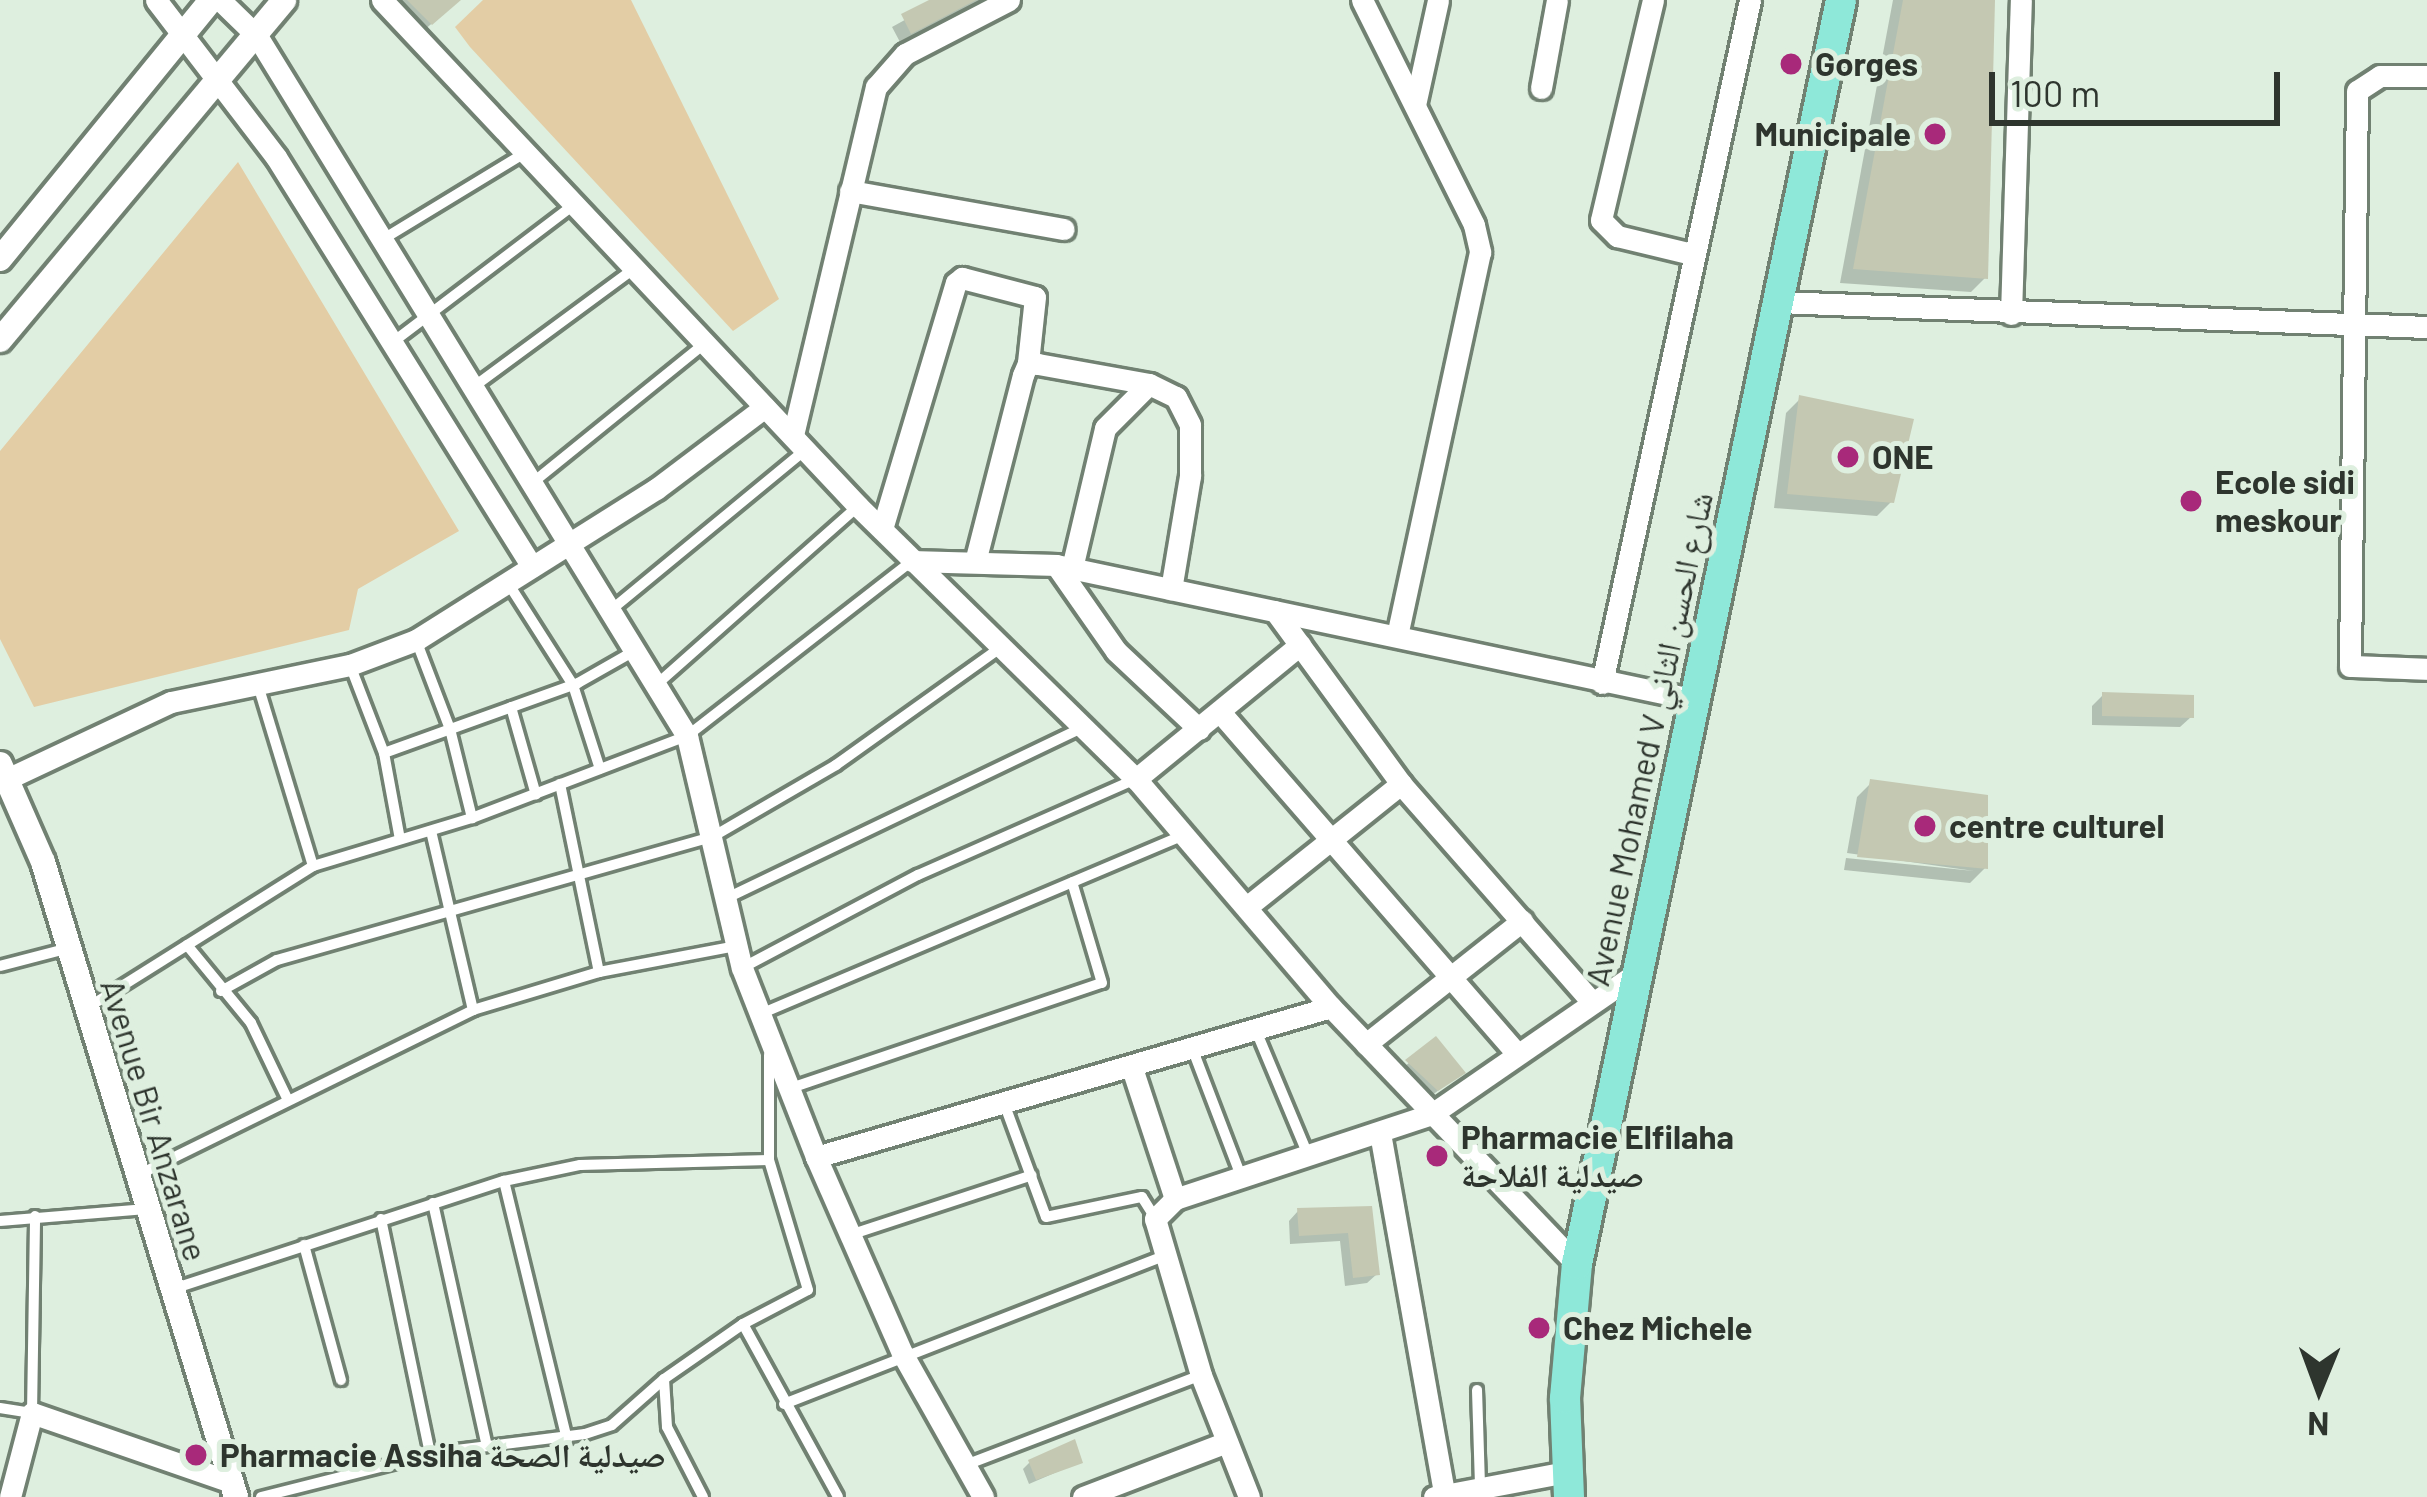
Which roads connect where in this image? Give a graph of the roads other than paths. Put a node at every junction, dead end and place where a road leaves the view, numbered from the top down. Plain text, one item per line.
1 (156, 0) edge
2 (215, 0) edge
3 (284, 0) edge
4 (382, 0) edge
5 (1009, 0) edge
6 (1362, 0) edge
7 (1438, 0) edge
8 (1557, 0) edge
9 (1653, 0) edge
10 (1750, 0) edge
11 (1841, 0) edge
12 (2021, 0) edge
13 (257, 36) junction
14 (179, 37) junction
15 (2427, 76) edge
16 (221, 80) junction
17 (1540, 88) dead end
18 (1414, 105) junction
19 (524, 154) junction
20 (850, 191) junction
21 (572, 206) junction
22 (1064, 229) dead end
23 (377, 243) junction
24 (1692, 254) junction
25 (0, 259) edge
26 (632, 270) junction
27 (1779, 302) junction
28 (2011, 314) junction
29 (428, 321) junction
30 (2354, 326) junction
31 (2427, 327) edge
32 (0, 340) edge
33 (704, 344) junction
34 (389, 345) junction
35 (1028, 363) junction
36 (1149, 384) junction
37 (472, 388) junction
38 (765, 407) junction
39 (799, 442) junction
40 (531, 484) junction
41 (858, 506) junction
42 (881, 529) junction
43 (568, 545) junction
44 (976, 558) junction
45 (912, 562) junction
46 (532, 567) junction
47 (1064, 567) junction
48 (508, 583) junction
49 (1171, 589) junction
50 (611, 610) junction
51 (1275, 611) junction
52 (1397, 635) junction
53 (416, 640) junction
54 (1300, 645) junction
55 (1000, 648) junction
56 (637, 649) junction
57 (350, 665) junction
58 (2427, 669) edge
59 (1602, 683) junction
60 (258, 685) junction
61 (573, 685) junction
62 (656, 685) junction
63 (1696, 700) junction
64 (511, 707) junction
65 (1220, 712) junction
66 (1082, 728) junction
67 (450, 729) junction
68 (1199, 729) junction
69 (687, 736) junction
70 (384, 753) junction
71 (601, 769) junction
72 (3, 772) edge
73 (1136, 779) junction
74 (560, 784) junction
75 (1401, 784) junction
76 (536, 795) junction
77 (472, 818) junction
78 (431, 831) junction
79 (1184, 835) junction
80 (714, 836) junction
81 (400, 839) junction
82 (1332, 840) junction
83 (313, 866) junction
84 (581, 875) junction
85 (1072, 882) junction
86 (729, 897) junction
87 (1248, 906) junction
88 (454, 910) junction
89 (1522, 921) junction
90 (187, 945) junction
91 (69, 948) junction
92 (740, 957) junction
93 (0, 966) edge
94 (599, 972) junction
95 (1635, 974) junction
96 (1451, 978) junction
97 (221, 992) junction
98 (1592, 1001) junction
99 (1331, 1007) junction
100 (86, 1009) junction
101 (473, 1010) junction
102 (758, 1015) junction
103 (1257, 1034) junction
104 (1366, 1044) junction
105 (769, 1050) junction
106 (1516, 1052) junction
107 (1194, 1053) junction
108 (1132, 1068) junction
109 (785, 1090) junction
110 (287, 1098) junction
111 (1004, 1103) junction
112 (1432, 1114) junction
113 (1379, 1133) junction
114 (816, 1157) junction
115 (1309, 1158) junction
116 (770, 1160) junction
117 (137, 1175) junction
118 (1032, 1175) junction
119 (1242, 1180) junction
120 (504, 1181) junction
121 (1175, 1199) junction
122 (434, 1203) junction
123 (148, 1209) junction
124 (35, 1216) junction
125 (381, 1220) junction
126 (1155, 1220) junction
127 (0, 1221) edge
128 (854, 1234) junction
129 (304, 1245) junction
130 (1164, 1256) junction
131 (1577, 1264) junction
132 (170, 1290) junction
133 (743, 1324) junction
134 (902, 1353) junction
135 (1201, 1375) junction
136 (664, 1378) junction
137 (341, 1380) dead end
138 (1477, 1390) dead end
139 (784, 1404) junction
140 (0, 1408) edge
141 (32, 1413) junction
142 (567, 1438) junction
143 (1227, 1442) junction
144 (487, 1446) junction
145 (430, 1454) junction
146 (963, 1466) junction
147 (1567, 1484) edge
148 (1480, 1487) junction
149 (234, 1489) edge
150 (1438, 1496) edge
151 (10, 1497) edge
152 (261, 1497) edge
153 (703, 1497) edge
154 (838, 1497) edge
155 (983, 1497) edge
156 (1083, 1497) edge
157 (1249, 1497) edge

1 - 14 street
2 - 13 street
2 - 14 street
3 - 13 street
4 - 19 street
5 - 20 street
6 - 18 street
7 - 18 street
8 - 17 street
9 - 24 street
10 - 24 street
11 - 27 main road, Avenue Mohamed V شارع الحسن الثاني
12 - 28 street
13 - 16 street
13 - 23 street
14 - 16 street
14 - 25 street
15 - 30 street
16 - 32 street
16 - 34 street
18 - 52 street
19 - 21 street
19 - 23 lane
20 - 22 street
20 - 39 street
21 - 26 street
21 - 29 lane
23 - 29 street
24 - 59 street
26 - 33 street
26 - 37 lane
27 - 28 street
27 - 63 main road, Avenue Mohamed V شارع الحسن الثاني
28 - 30 street
29 - 34 lane
29 - 37 street
30 - 31 street
30 - 58 street
33 - 38 street
33 - 40 lane
34 - 46 street
35 - 36 street
35 - 42 street
35 - 44 street
36 - 47 street
36 - 49 street
37 - 40 street
38 - 39 street
38 - 43 street
39 - 41 street
39 - 50 lane
40 - 43 street
41 - 42 street
41 - 62 lane
42 - 45 street
43 - 46 street
43 - 50 street
44 - 45 street
44 - 47 street
45 - 55 street
45 - 69 lane
46 - 48 street
47 - 49 street
47 - 68 street
48 - 53 street
48 - 61 lane
49 - 51 street
50 - 56 street
51 - 52 street
51 - 54 street
52 - 59 street
53 - 57 street
53 - 67 lane
54 - 65 street
54 - 75 street
55 - 66 street
55 - 80 lane
56 - 61 lane
56 - 62 street
57 - 60 street
57 - 70 lane
59 - 63 street
60 - 72 street
60 - 83 lane
61 - 64 lane
61 - 71 lane
62 - 69 street
63 - 95 main road, Avenue Mohamed V شارع الحسن الثاني
64 - 67 lane
64 - 76 lane
65 - 68 street
65 - 82 street
66 - 73 street
66 - 86 lane
67 - 70 lane
67 - 77 lane
68 - 73 street
69 - 71 lane
69 - 80 street
70 - 81 lane
71 - 74 lane
72 - 91 street, Avenue Bir Anzarane
73 - 79 street
73 - 92 lane
74 - 76 lane
74 - 84 lane
75 - 82 street
75 - 89 street
76 - 77 lane
77 - 78 lane
78 - 81 lane
78 - 88 lane
79 - 85 lane
79 - 87 street
80 - 84 lane
80 - 86 street
81 - 83 lane
82 - 87 street
82 - 96 street
83 - 90 lane
84 - 88 lane
84 - 94 lane
85 - 102 lane
85 - 109 lane
86 - 92 street
87 - 99 street
88 - 97 lane
88 - 101 lane
89 - 96 street
89 - 98 street
90 - 97 lane
90 - 100 lane
91 - 93 lane
91 - 100 street, Avenue Bir Anzarane
92 - 94 lane
92 - 102 street
94 - 101 lane
95 - 98 street
95 - 131 main road, Avenue Mohamed V شارع الحسن الثاني
96 - 104 street
96 - 106 street
97 - 110 lane
98 - 106 street
99 - 103 street
99 - 104 street
100 - 117 street, Avenue Bir Anzarane
101 - 110 lane
102 - 105 street
103 - 107 street
103 - 115 lane
104 - 112 street
105 - 109 street
105 - 116 lane
106 - 112 street
107 - 108 street
107 - 119 lane
108 - 111 street
108 - 121 street
109 - 114 street
110 - 117 lane
111 - 114 street
111 - 118 lane
112 - 113 street
112 - 131 street
113 - 115 street
113 - 150 street
114 - 128 street
115 - 119 street
116 - 120 lane
116 - 133 lane
117 - 123 street, Avenue Bir Anzarane
118 - 126 lane
118 - 128 lane
119 - 121 street
120 - 122 lane
120 - 142 lane
121 - 126 street
122 - 125 lane
122 - 144 lane
123 - 124 lane
123 - 132 street, Avenue Bir Anzarane
124 - 127 lane
124 - 141 lane
125 - 129 lane
125 - 145 lane
126 - 130 street
128 - 134 street
129 - 132 lane
129 - 137 lane
130 - 134 lane
130 - 135 street
131 - 147 main road, Avenue Mohamed V شارع الحسن الثاني
132 - 149 street, Avenue Bir Anzarane
133 - 136 lane
133 - 139 lane
134 - 139 lane
134 - 146 street
135 - 143 street
135 - 146 lane
136 - 142 lane
136 - 153 lane
138 - 148 lane
139 - 154 lane
140 - 141 lane
141 - 149 street
141 - 151 street
142 - 144 lane
143 - 156 street
143 - 157 street
144 - 145 lane
145 - 152 lane
146 - 155 street
147 - 148 street
148 - 150 street

